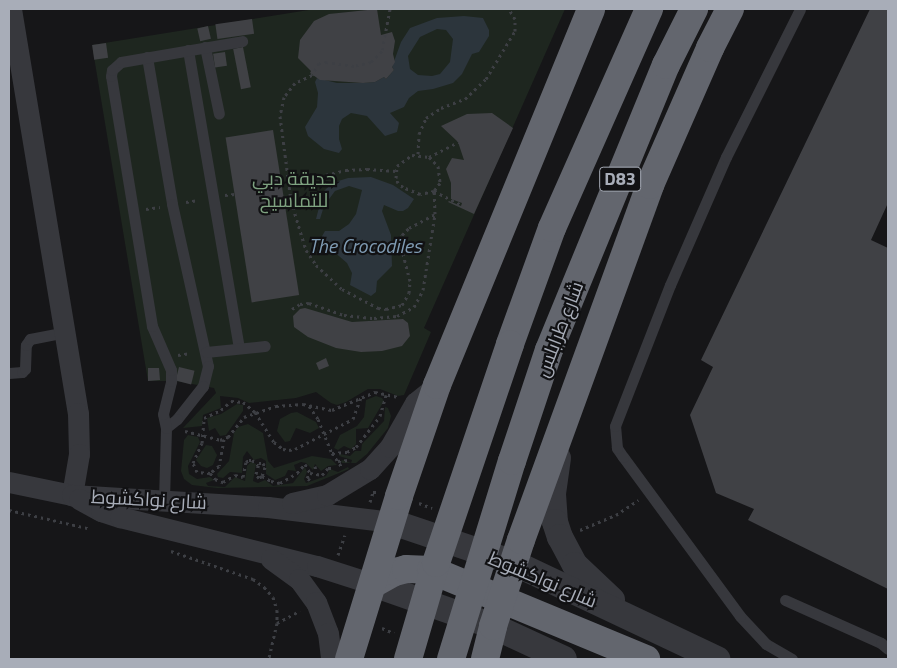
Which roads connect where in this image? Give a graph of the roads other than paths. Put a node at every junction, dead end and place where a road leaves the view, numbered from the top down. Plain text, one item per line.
1 (11, 9) edge
2 (591, 9) edge
3 (649, 9) edge
4 (694, 9) edge
5 (730, 9) edge
6 (800, 9) edge
7 (242, 41) dead end
8 (205, 47) junction
9 (188, 50) junction
10 (147, 58) junction
11 (219, 114) dead end
12 (64, 332) junction
13 (265, 346) dead end
14 (239, 348) junction
15 (206, 352) junction
16 (9, 373) edge
17 (436, 384) junction
18 (566, 418) junction
19 (166, 428) junction
20 (9, 482) edge
21 (72, 495) junction
22 (164, 500) junction
23 (268, 507) junction
24 (392, 522) junction
25 (256, 550) junction
26 (514, 563) junction
27 (373, 584) junction
28 (502, 598) junction
29 (785, 600) dead end
30 (633, 619) junction
31 (493, 626) junction
32 (403, 647) edge
33 (888, 649) edge
34 (331, 659) edge
35 (349, 659) edge
36 (451, 659) edge
37 (484, 659) edge
38 (564, 659) edge
39 (646, 659) edge
40 (717, 659) edge
41 (792, 659) edge

1 - 12 street
2 - 17 highway
3 - 32 highway, D83, bridge
4 - 36 highway, شارع طرابلس / D83, bridge
5 - 18 highway
6 - 41 lane
7 - 8 lane
8 - 9 lane
8 - 11 lane
9 - 10 lane
9 - 14 lane
10 - 15 lane
10 - 19 lane
12 - 16 lane
12 - 21 street
13 - 14 lane
14 - 15 lane
15 - 19 lane
17 - 23 street
17 - 24 highway
18 - 26 highway
18 - 30 street
19 - 22 lane
20 - 21 street
21 - 22 street, شارع نواكشوط
21 - 25 street, شارع نواكشوط
22 - 23 street, شارع نواكشوط
23 - 24 street, شارع نواكشوط
24 - 26 street, شارع نواكشوط
24 - 27 highway
25 - 27 street, شارع نواكشوط
25 - 34 street
26 - 28 highway
26 - 30 street, شارع نواكشوط
27 - 28 highway
27 - 31 street, شارع نواكشوط
27 - 35 highway
28 - 31 highway
28 - 39 highway
29 - 33 lane
30 - 40 street, شارع نواكشوط
31 - 37 highway
31 - 38 street, شارع نواكشوط

